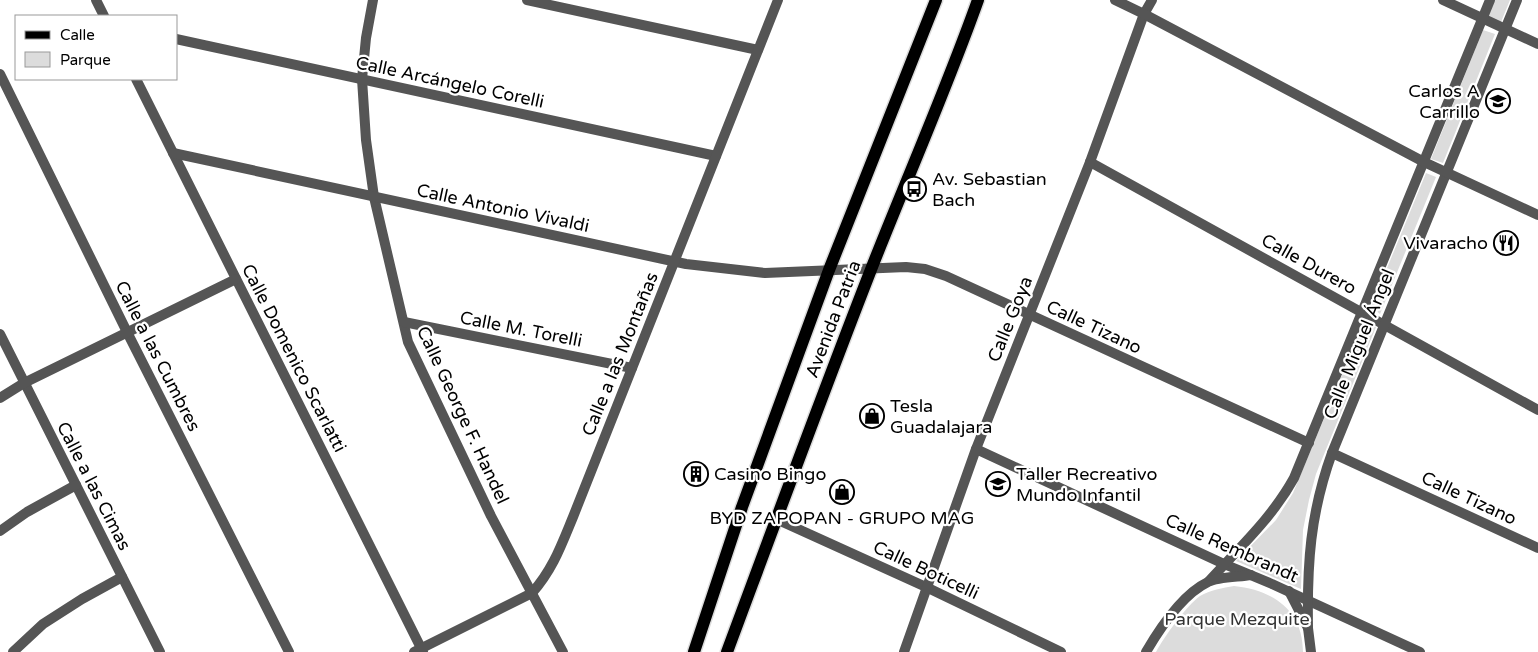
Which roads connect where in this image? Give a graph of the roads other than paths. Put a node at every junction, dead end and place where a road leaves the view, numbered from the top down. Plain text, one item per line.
1 (96, 0) edge
2 (373, 0) edge
3 (527, 0) edge
4 (778, 0) edge
5 (936, 0) edge
6 (978, 0) edge
7 (1115, 0) edge
8 (1152, 0) edge
9 (1443, 0) edge
10 (1490, 0) edge
11 (1517, 0) edge
12 (1144, 14) junction
13 (104, 15) edge
14 (1482, 18) junction
15 (1505, 29) junction
16 (178, 39) edge
17 (1538, 44) edge
18 (758, 50) junction
19 (0, 74) edge
20 (362, 79) junction
21 (136, 80) edge
22 (173, 153) junction
23 (716, 156) junction
24 (1090, 162) junction
25 (1424, 162) junction
26 (1446, 172) junction
27 (374, 197) junction
28 (1538, 215) edge
29 (674, 262) junction
30 (872, 268) junction
31 (829, 270) junction
32 (236, 279) junction
33 (1363, 312) junction
34 (1029, 315) junction
35 (404, 322) junction
36 (1384, 324) junction
37 (127, 332) junction
38 (0, 334) edge
39 (632, 368) junction
40 (24, 383) junction
41 (0, 398) edge
42 (1538, 410) edge
43 (1309, 443) junction
44 (976, 449) junction
45 (1332, 453) junction
46 (76, 485) junction
47 (776, 519) junction
48 (0, 531) edge
49 (1538, 548) edge
50 (1224, 564) junction
51 (1252, 575) junction
52 (122, 577) junction
53 (1209, 581) junction
54 (926, 587) junction
55 (1289, 591) junction
56 (532, 593) junction
57 (1308, 600) junction
58 (1308, 628) junction
59 (419, 651) edge
60 (13, 652) edge
61 (160, 652) edge
62 (289, 652) edge
63 (563, 652) edge
64 (694, 652) edge
65 (727, 652) edge
66 (904, 652) edge
67 (1061, 652) edge
68 (1146, 652) edge
69 (1311, 652) edge
70 (1420, 652) edge

1 - 13 street
2 - 20 street, Calle George F. Handel
3 - 18 street
4 - 18 street, Calle a las Montañas
5 - 31 main road, Avenida Patria
6 - 30 main road, Avenida Patria
7 - 12 street
8 - 12 street, Calle Goya
9 - 14 street
10 - 14 street, Calle Miguel Ángel
11 - 15 street, Calle Miguel Ángel
12 - 24 street, Calle Goya
12 - 25 street
14 - 15 street
14 - 25 street, Calle Miguel Ángel
15 - 17 street
15 - 26 street, Calle Miguel Ángel
16 - 20 street, Calle Arcángelo Corelli
18 - 23 street, Calle a las Montañas
19 - 37 street, Calle a las Cumbres
20 - 23 street, Calle Arcángelo Corelli
20 - 27 street, Calle George F. Handel
21 - 22 street, Calle Domenico Scarlatti
22 - 27 street, Calle Antonio Vivaldi
22 - 32 street, Calle Domenico Scarlatti
23 - 29 street, Calle a las Montañas
24 - 33 street, Calle Durero
24 - 34 street, Calle Goya
25 - 26 street
25 - 33 street, Calle Miguel Ángel
26 - 28 street
26 - 36 street, Calle Miguel Ángel
27 - 29 street, Calle Antonio Vivaldi
27 - 35 street, Calle George F. Handel
29 - 31 street, Calle Antonio Vivaldi
29 - 39 street, Calle a las Montañas
30 - 31 street, Calle Tizano
30 - 34 street, Calle Tizano
30 - 47 main road, Avenida Patria
31 - 64 main road, Avenida Patria
32 - 37 street
32 - 59 street, Calle Domenico Scarlatti
33 - 36 street, Calle Durero
33 - 43 street, Calle Miguel Ángel
34 - 43 street, Calle Tizano
34 - 44 street, Calle Goya
35 - 39 street, Calle M. Torelli
35 - 56 street, Calle George F. Handel
36 - 42 street, Calle Durero
36 - 45 street, Calle Miguel Ángel
37 - 40 street
37 - 62 street, Calle a las Cumbres
38 - 40 street, Calle a las Cimas
39 - 56 street, Calle a las Montañas
40 - 41 street
40 - 46 street, Calle a las Cimas
43 - 50 street, Calle Miguel Ángel
44 - 50 street, Calle Rembrandt
44 - 54 street, Calle Goya
45 - 49 street, Calle Tizano
45 - 57 street, Calle Miguel Ángel
46 - 48 street
46 - 52 street, Calle a las Cimas
47 - 54 street, Calle Boticelli
47 - 65 main road, Avenida Patria
50 - 51 street, Calle Rembrandt
50 - 53 street, Calle Miguel Ángel
51 - 53 street, Calle Miguel Ángel
51 - 55 street, Calle Rembrandt
52 - 60 street
52 - 61 street, Calle a las Cimas
53 - 68 street, Calle Miguel Ángel
54 - 66 street, Calle Goya
54 - 67 street, Calle Boticelli
55 - 57 street, Calle Rembrandt
55 - 58 street, Calle Miguel Ángel
56 - 59 street, Calle a las Montañas
56 - 63 street, Calle George F. Handel
57 - 58 street, Calle Miguel Ángel
57 - 70 street, Calle Rembrandt
58 - 69 street, Calle Miguel Ángel

